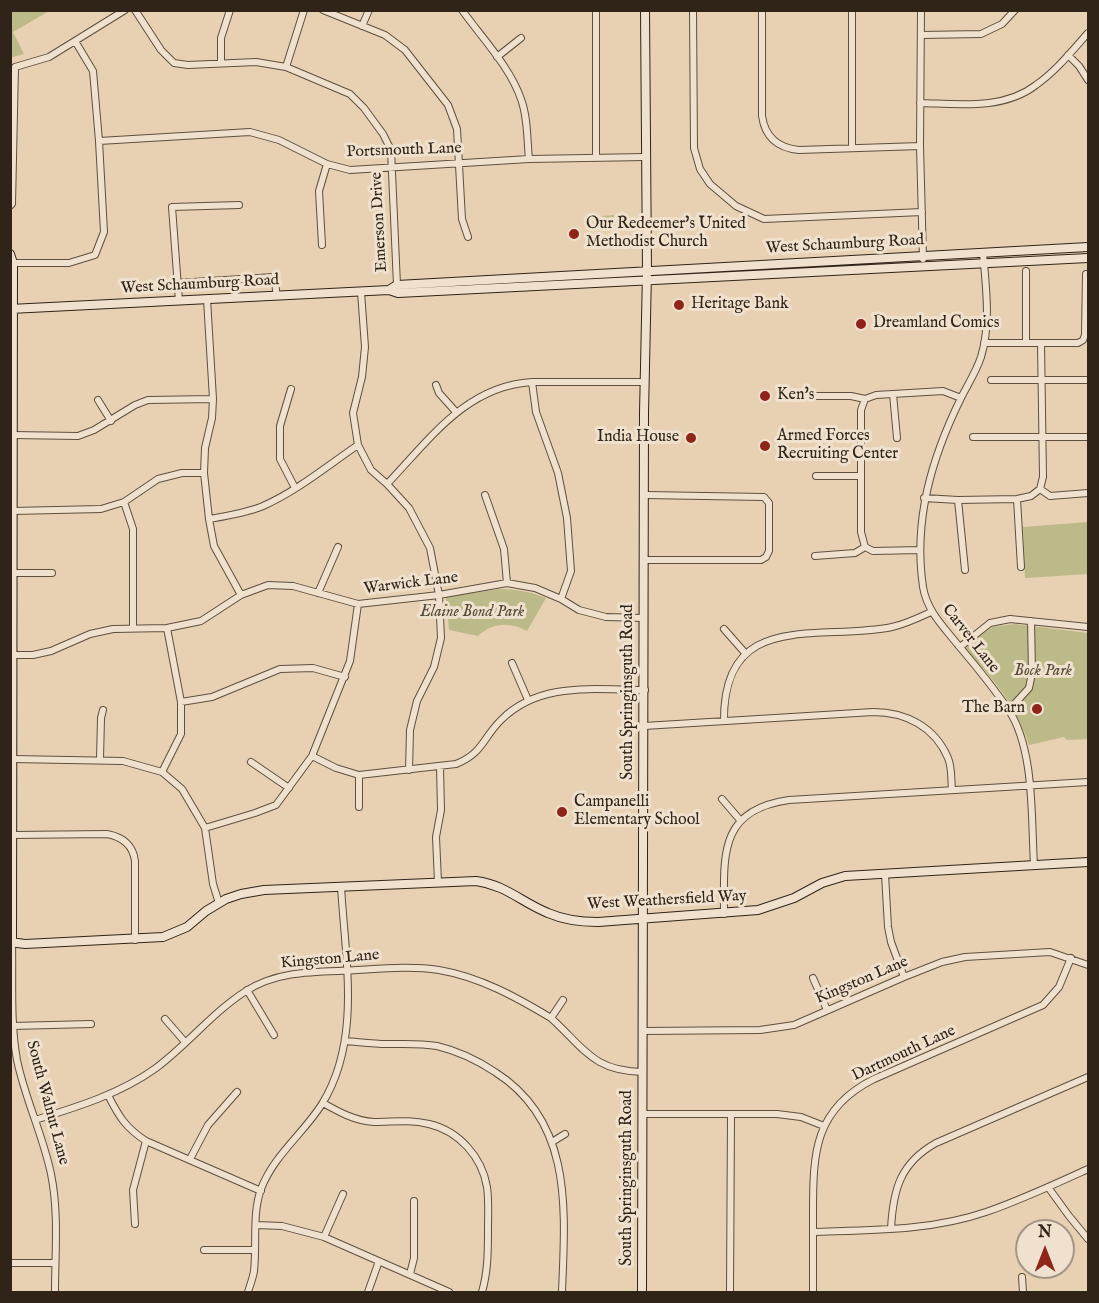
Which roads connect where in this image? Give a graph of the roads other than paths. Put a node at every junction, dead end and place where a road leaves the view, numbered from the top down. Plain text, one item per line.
1 (125, 10) edge
2 (135, 10) edge
3 (230, 10) edge
4 (304, 10) edge
5 (323, 10) edge
6 (369, 10) edge
7 (462, 10) edge
8 (596, 10) edge
9 (645, 10) edge
10 (693, 10) edge
11 (762, 10) edge
12 (852, 10) edge
13 (921, 10) edge
14 (1015, 10) edge
15 (362, 26) junction
16 (1089, 33) edge
17 (921, 35) junction
18 (521, 38) dead end
19 (75, 42) junction
20 (1068, 55) junction
21 (497, 57) junction
22 (221, 62) junction
23 (286, 67) junction
24 (1089, 80) edge
25 (920, 104) junction
26 (99, 141) junction
27 (920, 146) junction
28 (852, 148) junction
29 (596, 157) junction
30 (645, 157) junction
31 (529, 159) junction
32 (459, 163) junction
33 (327, 164) junction
34 (391, 168) junction
35 (239, 205) dead end
36 (10, 206) edge
37 (922, 212) junction
38 (468, 237) dead end
39 (322, 246) dead end
40 (1089, 247) edge
41 (983, 253) junction
42 (1089, 258) edge
43 (12, 259) edge
44 (923, 261) junction
45 (984, 263) junction
46 (1026, 271) dead end
47 (1086, 274) dead end
48 (647, 276) junction
49 (177, 283) junction
50 (393, 287) junction
51 (361, 291) junction
52 (277, 296) junction
53 (207, 299) junction
54 (178, 301) junction
55 (11, 310) edge
56 (984, 343) junction
57 (1026, 343) junction
58 (1041, 344) junction
59 (991, 380) dead end
60 (1042, 380) junction
61 (1089, 380) edge
62 (532, 382) junction
63 (645, 382) junction
64 (436, 385) dead end
65 (291, 389) dead end
66 (893, 394) junction
67 (809, 396) dead end
68 (962, 398) junction
69 (213, 399) junction
70 (865, 399) junction
71 (98, 400) dead end
72 (456, 412) junction
73 (111, 421) junction
74 (12, 435) junction
75 (973, 437) dead end
76 (1089, 437) edge
77 (897, 438) dead end
78 (1042, 438) junction
79 (358, 445) junction
80 (204, 473) junction
81 (11, 475) edge
82 (816, 476) dead end
83 (861, 476) junction
84 (387, 484) junction
85 (295, 488) junction
86 (1041, 489) junction
87 (1089, 493) edge
88 (485, 495) dead end
89 (645, 495) junction
90 (924, 498) junction
91 (1017, 499) junction
92 (958, 500) junction
93 (123, 502) junction
94 (12, 511) junction
95 (209, 519) junction
96 (339, 547) dead end
97 (865, 547) junction
98 (920, 550) junction
99 (815, 556) dead end
100 (644, 560) junction
101 (1021, 567) dead end
102 (965, 570) dead end
103 (13, 573) junction
104 (52, 573) dead end
105 (507, 584) junction
106 (318, 593) junction
107 (241, 595) junction
108 (439, 595) junction
109 (561, 599) junction
110 (358, 604) junction
111 (931, 612) junction
112 (644, 618) junction
113 (1031, 621) junction
114 (1089, 627) edge
115 (133, 628) junction
116 (167, 628) junction
117 (724, 629) dead end
118 (960, 647) junction
119 (746, 654) junction
120 (11, 655) edge
121 (512, 663) dead end
122 (345, 677) junction
123 (645, 690) junction
124 (528, 700) junction
125 (181, 702) junction
126 (103, 710) dead end
127 (1010, 710) junction
128 (724, 721) junction
129 (644, 726) junction
130 (312, 756) junction
131 (12, 759) junction
132 (100, 759) junction
133 (251, 762) dead end
134 (440, 766) junction
135 (409, 770) junction
136 (162, 772) junction
137 (359, 775) junction
138 (1089, 782) edge
139 (1029, 785) junction
140 (289, 788) junction
141 (952, 790) junction
142 (722, 799) dead end
143 (359, 807) dead end
144 (740, 820) junction
145 (206, 828) junction
146 (13, 835) junction
147 (1089, 862) edge
148 (1034, 865) junction
149 (885, 874) junction
150 (438, 882) junction
151 (341, 886) junction
152 (219, 903) junction
153 (724, 914) junction
154 (644, 920) junction
155 (135, 940) junction
156 (11, 942) edge
157 (1071, 958) junction
158 (1089, 964) edge
159 (346, 971) junction
160 (904, 977) junction
161 (813, 978) dead end
162 (247, 990) junction
163 (563, 1000) dead end
164 (827, 1010) junction
165 (551, 1018) junction
166 (165, 1019) dead end
167 (91, 1024) dead end
168 (12, 1026) junction
169 (644, 1031) junction
170 (274, 1035) dead end
171 (345, 1041) junction
172 (185, 1042) junction
173 (643, 1072) junction
174 (1089, 1077) edge
175 (237, 1092) dead end
176 (108, 1095) junction
177 (323, 1103) junction
178 (643, 1114) junction
179 (731, 1114) junction
180 (35, 1120) junction
181 (824, 1126) junction
182 (565, 1134) dead end
183 (146, 1141) junction
184 (552, 1142) junction
185 (190, 1159) junction
186 (1089, 1169) edge
187 (1048, 1187) junction
188 (261, 1191) junction
189 (342, 1194) dead end
190 (414, 1201) dead end
191 (135, 1224) dead end
192 (256, 1225) junction
193 (891, 1229) junction
194 (813, 1232) junction
195 (324, 1237) junction
196 (1089, 1239) edge
197 (204, 1250) dead end
198 (254, 1250) junction
199 (379, 1261) junction
200 (11, 1263) edge
201 (55, 1263) junction
202 (410, 1274) junction
203 (448, 1292) edge
204 (55, 1293) edge
205 (248, 1293) edge
206 (368, 1293) edge
207 (482, 1293) edge
208 (562, 1293) edge
209 (642, 1293) edge
210 (730, 1293) edge
211 (813, 1293) edge

1 - 19 street
2 - 22 street, Emerson Drive
3 - 22 street
4 - 23 street
5 - 15 street
6 - 15 street
7 - 21 street
8 - 29 street
9 - 30 street, South Springinsguth Road
10 - 37 street
11 - 28 street
12 - 28 street
13 - 17 street
14 - 17 street
15 - 32 street
16 - 20 street
17 - 25 street
18 - 21 street
19 - 26 street
19 - 36 street
20 - 24 street
20 - 25 street
21 - 31 street
22 - 23 street, Emerson Drive
23 - 34 street, Emerson Drive
25 - 27 street
26 - 33 street, Portsmouth Lane
26 - 43 street
27 - 28 street
27 - 37 street
29 - 30 street, Portsmouth Lane
29 - 31 street, Portsmouth Lane
30 - 48 street, South Springinsguth Road
31 - 32 street, Portsmouth Lane
32 - 34 street, Portsmouth Lane
32 - 38 street
33 - 34 street, Portsmouth Lane
33 - 39 street
34 - 50 street, Emerson Drive
35 - 49 street
37 - 44 street
40 - 41 street, West Schaumburg Road
41 - 44 street, West Schaumburg Road
41 - 45 street, Carver Lane
42 - 45 street, West Schaumburg Road
43 - 55 street, South Walnut Lane
44 - 45 street, West Schaumburg Road
44 - 48 street, West Schaumburg Road
45 - 56 street, Carver Lane
46 - 57 street
47 - 58 street
48 - 50 street, West Schaumburg Road
48 - 63 street, South Springinsguth Road
49 - 52 street
49 - 54 street
50 - 51 street, West Schaumburg Road
51 - 52 street, West Schaumburg Road
51 - 79 street
52 - 53 street, West Schaumburg Road
53 - 54 street, West Schaumburg Road
53 - 69 street
54 - 55 street, West Schaumburg Road
55 - 74 street, South Walnut Lane
56 - 57 street
56 - 68 street, Carver Lane
57 - 58 street
58 - 60 street
59 - 60 street
60 - 61 street
60 - 78 street
62 - 63 street
62 - 72 street
62 - 109 street
63 - 89 street, South Springinsguth Road
64 - 72 street
65 - 85 street
66 - 68 street
66 - 70 street
66 - 77 street
67 - 70 street
68 - 90 street, Carver Lane
69 - 73 street
69 - 80 street
70 - 83 street
71 - 73 street
72 - 84 street
73 - 74 street
74 - 81 street, South Walnut Lane
75 - 78 street
76 - 78 street
78 - 86 street
79 - 84 street
79 - 85 street
80 - 93 street
80 - 95 street
81 - 94 street, South Walnut Lane
82 - 83 street
83 - 97 street
84 - 108 street
85 - 95 street
86 - 87 street
86 - 91 street
88 - 105 street
89 - 100 street, South Springinsguth Road
89 - 100 street
90 - 92 street
90 - 98 street, Carver Lane
91 - 92 street
91 - 101 street
92 - 102 street
93 - 94 street
93 - 115 street
94 - 103 street, South Walnut Lane
95 - 107 street
96 - 106 street
97 - 98 street
97 - 99 street
98 - 111 street, Carver Lane
100 - 112 street, South Springinsguth Road
103 - 104 street
103 - 120 street, South Walnut Lane
105 - 108 street, Warwick Lane
105 - 109 street, Warwick Lane
106 - 107 street, Warwick Lane
106 - 110 street, Warwick Lane
107 - 116 street, Warwick Lane
108 - 110 street, Warwick Lane
108 - 135 street
109 - 112 street, Warwick Lane
110 - 122 street
111 - 118 street, Carver Lane
111 - 119 street
112 - 123 street, South Springinsguth Road
113 - 114 street
113 - 118 street
113 - 127 street
115 - 116 street, Warwick Lane
115 - 120 street, Warwick Lane
116 - 125 street
117 - 119 street
118 - 127 street, Carver Lane
119 - 128 street
120 - 131 street, South Walnut Lane
121 - 124 street
122 - 125 street
122 - 130 street
123 - 124 street
123 - 129 street, South Springinsguth Road
124 - 134 street
125 - 136 street
126 - 132 street
127 - 139 street, Carver Lane
128 - 129 street
128 - 141 street
129 - 154 street, South Springinsguth Road
130 - 137 street
130 - 140 street
131 - 132 street
131 - 146 street, South Walnut Lane
132 - 136 street
133 - 140 street
134 - 135 street
134 - 150 street
135 - 137 street
136 - 145 street
137 - 143 street
138 - 139 street
139 - 141 street
139 - 148 street, Carver Lane
140 - 145 street
141 - 144 street
142 - 144 street
144 - 153 street
145 - 152 street
146 - 155 street
146 - 156 street, South Walnut Lane
147 - 148 street, West Weathersfield Way
148 - 149 street, West Weathersfield Way
149 - 153 street, West Weathersfield Way
149 - 160 street
150 - 151 street, West Weathersfield Way
150 - 154 street, West Weathersfield Way
151 - 152 street, West Weathersfield Way
151 - 159 street
152 - 155 street, West Weathersfield Way
153 - 154 street, West Weathersfield Way
154 - 169 street, South Springinsguth Road
155 - 156 street, West Weathersfield Way
156 - 168 street, South Walnut Lane
157 - 158 street, Kingston Lane
157 - 160 street, Kingston Lane
157 - 181 street, Dartmouth Lane
159 - 162 street, Kingston Lane
159 - 165 street, Kingston Lane
159 - 171 street
160 - 164 street, Kingston Lane
161 - 164 street
162 - 170 street
162 - 172 street, Kingston Lane
163 - 165 street
164 - 169 street, Kingston Lane
165 - 173 street, Kingston Lane
166 - 172 street
167 - 168 street
168 - 180 street, South Walnut Lane
169 - 173 street, South Springinsguth Road
171 - 177 street
171 - 184 street
172 - 176 street, Kingston Lane
173 - 178 street, South Springinsguth Road
174 - 193 street
175 - 185 street
176 - 180 street, Kingston Lane
176 - 183 street
177 - 188 street
177 - 207 street
178 - 179 street
178 - 209 street, South Springinsguth Road
179 - 181 street
179 - 210 street
180 - 201 street, South Walnut Lane
181 - 194 street, Dartmouth Lane
182 - 184 street
183 - 185 street
183 - 191 street
184 - 208 street
185 - 188 street
186 - 187 street
187 - 193 street
187 - 196 street
188 - 192 street
189 - 195 street
190 - 202 street
192 - 195 street
192 - 198 street
193 - 194 street
194 - 211 street, Dartmouth Lane
195 - 199 street
197 - 198 street
198 - 205 street
199 - 202 street
199 - 206 street
200 - 201 street
201 - 204 street, South Walnut Lane
202 - 203 street

